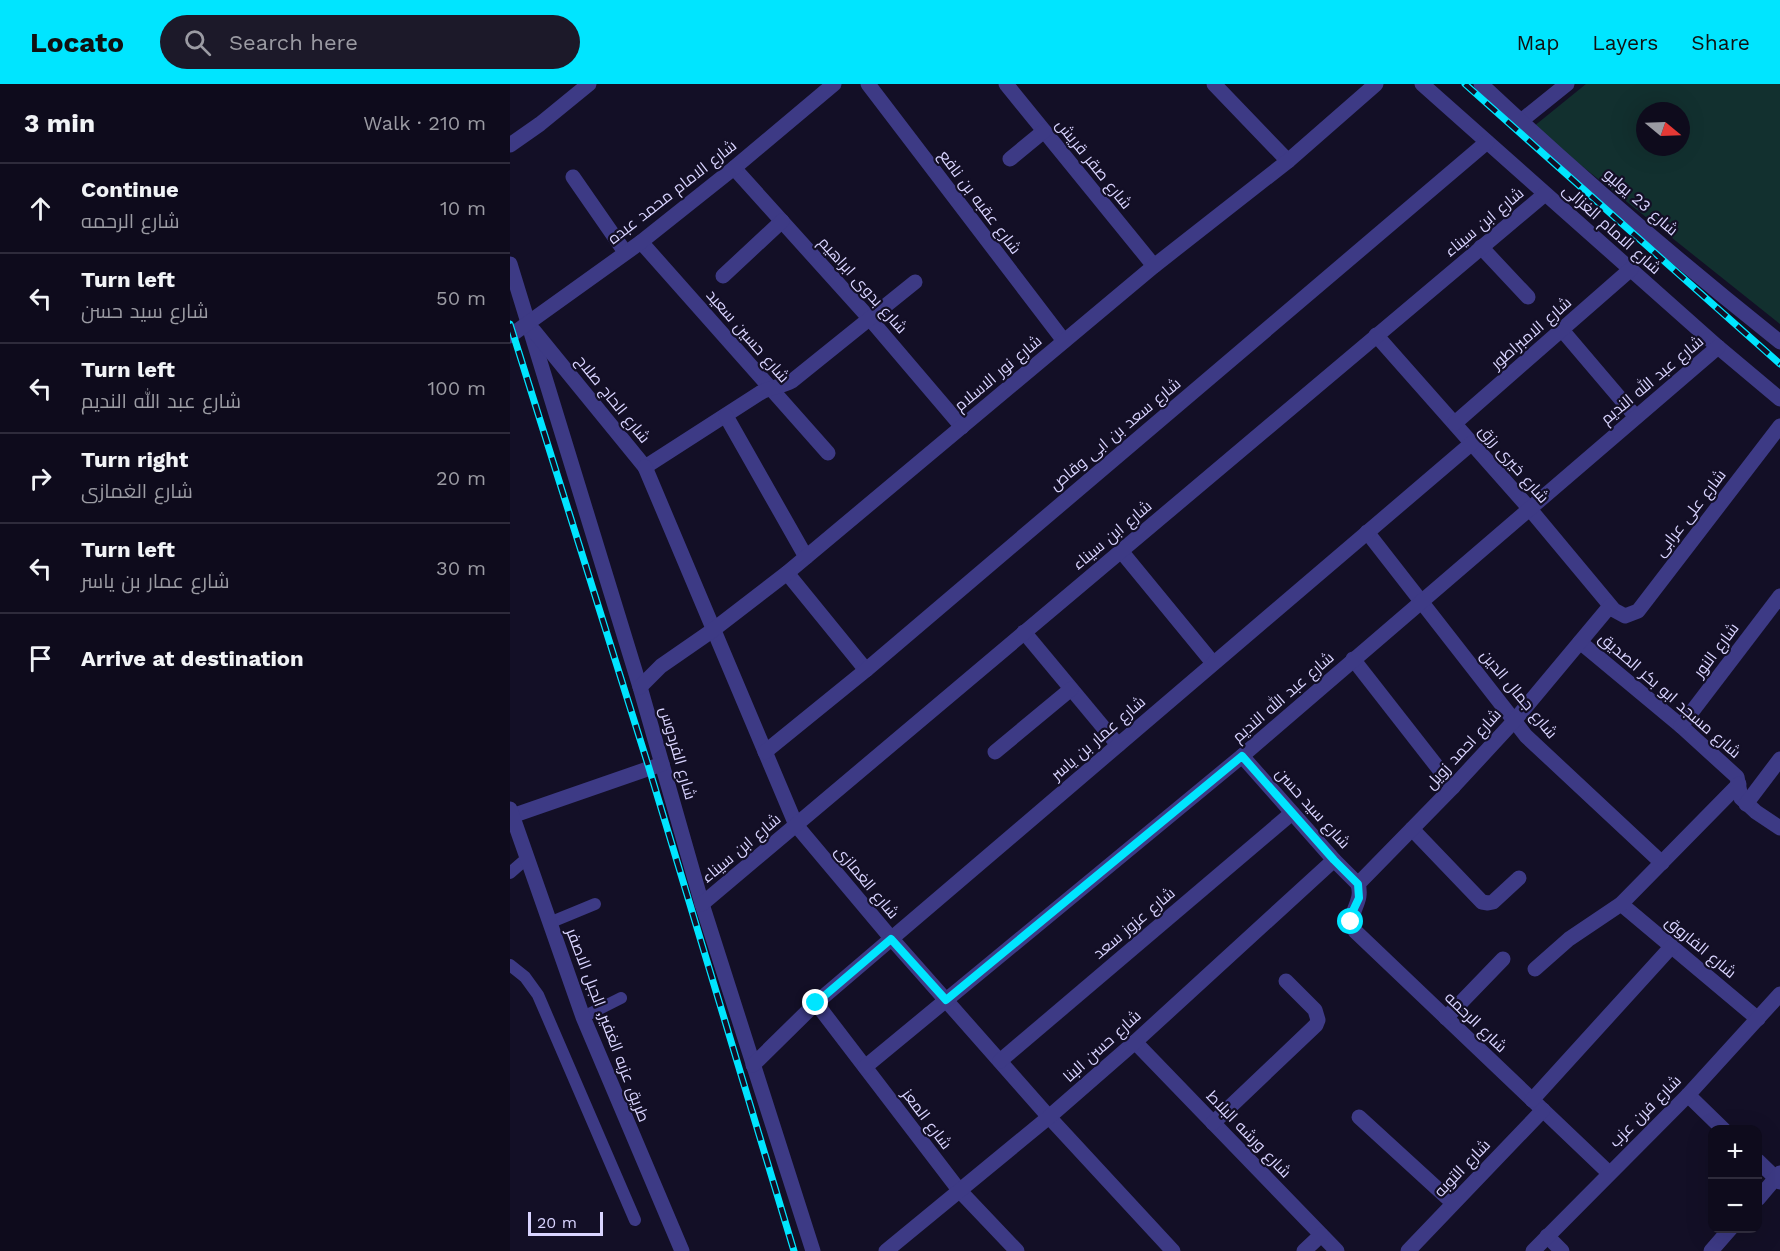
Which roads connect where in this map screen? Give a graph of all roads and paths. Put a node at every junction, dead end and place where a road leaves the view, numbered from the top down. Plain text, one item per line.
1 (589, 84) edge
2 (834, 84) edge
3 (868, 84) edge
4 (1006, 84) edge
5 (1214, 84) edge
6 (1376, 84) edge
7 (1422, 84) edge
8 (1482, 84) edge
9 (1567, 84) edge
10 (1521, 121) junction
11 (1044, 131) junction
12 (1487, 142) junction
13 (510, 145) edge
14 (1010, 159) dead end
15 (1288, 161) junction
16 (734, 168) junction
17 (573, 177) dead end
18 (1545, 194) junction
19 (782, 222) junction
20 (641, 242) junction
21 (1481, 247) junction
22 (625, 252) junction
23 (510, 264) edge
24 (1154, 266) junction
25 (1631, 270) junction
26 (723, 276) dead end
27 (915, 282) dead end
28 (1528, 297) dead end
29 (870, 319) junction
30 (529, 324) junction
31 (1562, 330) junction
32 (1376, 335) junction
33 (510, 336) edge
34 (1064, 341) junction
35 (1780, 342) edge
36 (1718, 347) junction
37 (769, 388) junction
38 (1780, 399) edge
39 (726, 416) junction
40 (1636, 417) junction
41 (1455, 423) junction
42 (1780, 426) edge
43 (962, 427) junction
44 (1472, 443) junction
45 (828, 453) dead end
46 (645, 466) junction
47 (1529, 508) junction
48 (1367, 532) junction
49 (1120, 551) junction
50 (806, 557) junction
51 (787, 573) junction
52 (1780, 596) edge
53 (1421, 601) junction
54 (1610, 606) junction
55 (1625, 616) joint
56 (713, 630) junction
57 (1024, 632) junction
58 (1580, 642) junction
59 (1353, 660) junction
60 (1213, 663) junction
61 (866, 670) junction
62 (640, 687) junction
63 (1071, 689) junction
64 (1514, 721) junction
65 (1681, 726) junction
66 (1118, 745) junction
67 (765, 752) junction
68 (994, 752) dead end
69 (1242, 756) junction
70 (1780, 759) edge
71 (662, 764) junction
72 (1739, 784) junction
73 (1453, 787) junction
74 (1746, 804) junction
75 (511, 812) edge
76 (1292, 813) junction
77 (796, 825) junction
78 (1412, 828) junction
79 (1780, 828) edge
80 (526, 859) junction
81 (1334, 860) junction
82 (1662, 863) junction
83 (510, 873) edge
84 (1519, 878) dead end
85 (1358, 884) junction
86 (595, 904) dead end
87 (702, 904) junction
88 (1621, 904) junction
89 (549, 923) junction
90 (891, 939) junction
91 (1672, 946) junction
92 (1503, 959) dead end
93 (510, 965) edge
94 (1535, 969) dead end
95 (1286, 981) dead end
96 (1780, 994) edge
97 (621, 998) dead end
98 (946, 1000) junction
99 (816, 1003) junction
100 (583, 1017) junction
101 (1446, 1018) junction
102 (1758, 1019) junction
103 (1135, 1042) junction
104 (1000, 1061) junction
105 (753, 1065) junction
106 (865, 1067) junction
107 (1688, 1095) junction
108 (1537, 1105) junction
109 (1049, 1117) junction
110 (1359, 1117) dead end
111 (1213, 1123) junction
112 (1719, 1125) edge
113 (1762, 1164) edge
114 (1609, 1173) junction
115 (1779, 1178) edge
116 (959, 1190) junction
117 (1762, 1194) edge
118 (1453, 1203) junction
119 (635, 1220) dead end
120 (1727, 1233) edge
121 (1321, 1235) junction
122 (1547, 1236) junction
123 (682, 1251) edge
124 (813, 1251) edge
125 (886, 1251) edge
126 (1017, 1251) edge
127 (1173, 1251) edge
128 (1304, 1251) edge
129 (1337, 1251) edge
130 (1408, 1251) edge
131 (1533, 1251) edge
132 (1562, 1251) edge
133 (1711, 1251) edge

1 - 13 street
2 - 16 street, شارع الامام محمد عبده
3 - 34 street, شارع عقبه بن نافع
4 - 11 street, شارع صقر قريش
5 - 15 street
6 - 15 street, شارع نور الاسلام
7 - 12 street, شارع الامام الغزالى
8 - 10 street, شارع 23 يوليو
9 - 10 street
10 - 35 street, شارع 23 يوليو
11 - 14 street
11 - 24 street, شارع صقر قريش
12 - 18 street, شارع الامام الغزالى
12 - 61 street, شارع سعد بن ابى وقاص
15 - 24 street, شارع نور الاسلام
16 - 19 street, شارع بدوى ابراهيم
16 - 20 street, شارع الامام محمد عبده
17 - 22 street
18 - 21 street, شارع ابن سيناء
18 - 25 street, شارع الامام الغزالى
19 - 26 street
19 - 29 street, شارع بدوى ابراهيم
20 - 22 street, شارع الامام محمد عبده
20 - 37 street, شارع حسين سعيد
21 - 28 street
21 - 32 street, شارع ابن سيناء
22 - 30 street, شارع الامام محمد عبده
23 - 30 street, شارع الفردوس
24 - 34 street, شارع نور الاسلام
25 - 31 street, شارع الامبراطور
25 - 36 street, شارع الامام الغزالى
27 - 29 street, شارع الحاج صلاح
29 - 37 street, شارع الحاج صلاح
29 - 43 street, شارع بدوى ابراهيم
30 - 33 street, شارع الامام محمد عبده
30 - 46 street, شارع الحاج صلاح
30 - 62 street, شارع الفردوس
31 - 40 street
31 - 41 street, شارع الامبراطور
32 - 41 street, شارع خيرى رزق
32 - 49 street, شارع ابن سيناء
34 - 43 street, شارع نور الاسلام
36 - 38 street, شارع الامام الغزالى
36 - 40 street, شارع عبد الله النديم
37 - 39 street, شارع الحاج صلاح
37 - 45 street, شارع حسين سعيد
39 - 46 street, شارع الحاج صلاح
39 - 50 street
40 - 47 street, شارع عبد الله النديم
41 - 44 street, شارع خيرى رزق
42 - 55 street, شارع على عرابى
43 - 50 street, شارع نور الاسلام
44 - 47 street, شارع خيرى رزق
44 - 48 street, شارع عمار بن ياسر
46 - 56 street, شارع الغمازى
47 - 53 street, شارع عبد الله النديم
47 - 54 street, شارع خيرى رزق
48 - 53 street, شارع جمال الدين
48 - 60 street, شارع عمار بن ياسر
49 - 57 street, شارع ابن سيناء
49 - 60 street
50 - 51 street, شارع نور الاسلام
51 - 56 street, شارع نور الاسلام
51 - 61 street
52 - 65 street, شارع النور
53 - 59 street, شارع عبد الله النديم
53 - 64 street, شارع جمال الدين
54 - 55 street, شارع خيرى رزق
54 - 58 street, شارع احمد زويل
56 - 62 street, شارع نور الاسلام
56 - 67 street, شارع الغمازى
57 - 63 street
57 - 77 street, شارع ابن سيناء
58 - 64 street, شارع احمد زويل
58 - 65 street, شارع مسجد ابو بكر الصديق
59 - 69 street, شارع عبد الله النديم
59 - 73 street
60 - 66 street, شارع عمار بن ياسر
61 - 67 street, شارع سعد بن ابى وقاص
62 - 71 street, شارع الفردوس
63 - 66 street
63 - 68 street
64 - 73 street, شارع احمد زويل
64 - 82 street, شارع جمال الدين
65 - 72 street, شارع مسجد ابو بكر الصديق
66 - 90 street, شارع عمار بن ياسر
67 - 77 street, شارع الغمازى
69 - 76 street, شارع سيد حسن
69 - 98 street, شارع عبد الله النديم
70 - 74 street
71 - 75 street
71 - 87 street, شارع الفردوس
72 - 74 street, شارع مسجد ابو بكر الصديق
72 - 82 street
73 - 78 street, شارع احمد زويل
74 - 79 street
75 - 80 street, طريق عزبه الغفير, الجبل الاصفر
76 - 81 street, شارع سيد حسن
76 - 104 street, شارع عزوز سعد
77 - 87 street, شارع ابن سيناء
77 - 90 street, شارع الغمازى
78 - 84 street
78 - 85 street, شارع احمد زويل
80 - 83 lane
80 - 89 street, طريق عزبه الغفير, الجبل الاصفر
81 - 85 street, شارع سيد حسن
81 - 103 street, شارع حسن البنا
82 - 88 street
85 - 101 street, شارع الرحمه
86 - 89 lane
87 - 105 street, شارع الفردوس
88 - 91 street, شارع الفاروق
88 - 94 street
89 - 100 street, طريق عزبه الغفير, الجبل الاصفر
90 - 98 street, شارع الغمازى
90 - 99 street, شارع عمار بن ياسر
91 - 102 street, شارع الفاروق
91 - 108 street, شارع التوبه
92 - 101 street
93 - 119 lane
95 - 111 street
96 - 102 street, شارع فرن عزب
97 - 100 lane
98 - 104 street, شارع الغمازى
98 - 106 street, شارع عبد الله النديم
99 - 105 street, شارع عمار بن ياسر
99 - 106 street, شارع المعز
100 - 123 street, طريق عزبه الغفير, الجبل الاصفر
101 - 108 street, شارع الرحمه
102 - 107 street, شارع فرن عزب
103 - 109 street, شارع حسن البنا
103 - 111 street, شارع ورشه البلاط
104 - 109 street, شارع الغمازى
105 - 124 street, شارع الفردوس
106 - 116 street, شارع المعز
107 - 112 street
107 - 114 street, شارع فرن عزب
108 - 114 street, شارع الرحمه
108 - 118 street, شارع التوبه
109 - 116 street, شارع حسن البنا
109 - 127 street, شارع الغمازى
110 - 118 street
111 - 121 street, شارع ورشه البلاط
113 - 115 street
114 - 122 street, شارع فرن عزب
115 - 117 street
116 - 125 street, شارع حسن البنا
116 - 126 street, شارع المعز
118 - 130 street, شارع التوبه
120 - 133 street
121 - 128 street
121 - 129 street, شارع ورشه البلاط
122 - 131 street, شارع فرن عزب
122 - 132 street

